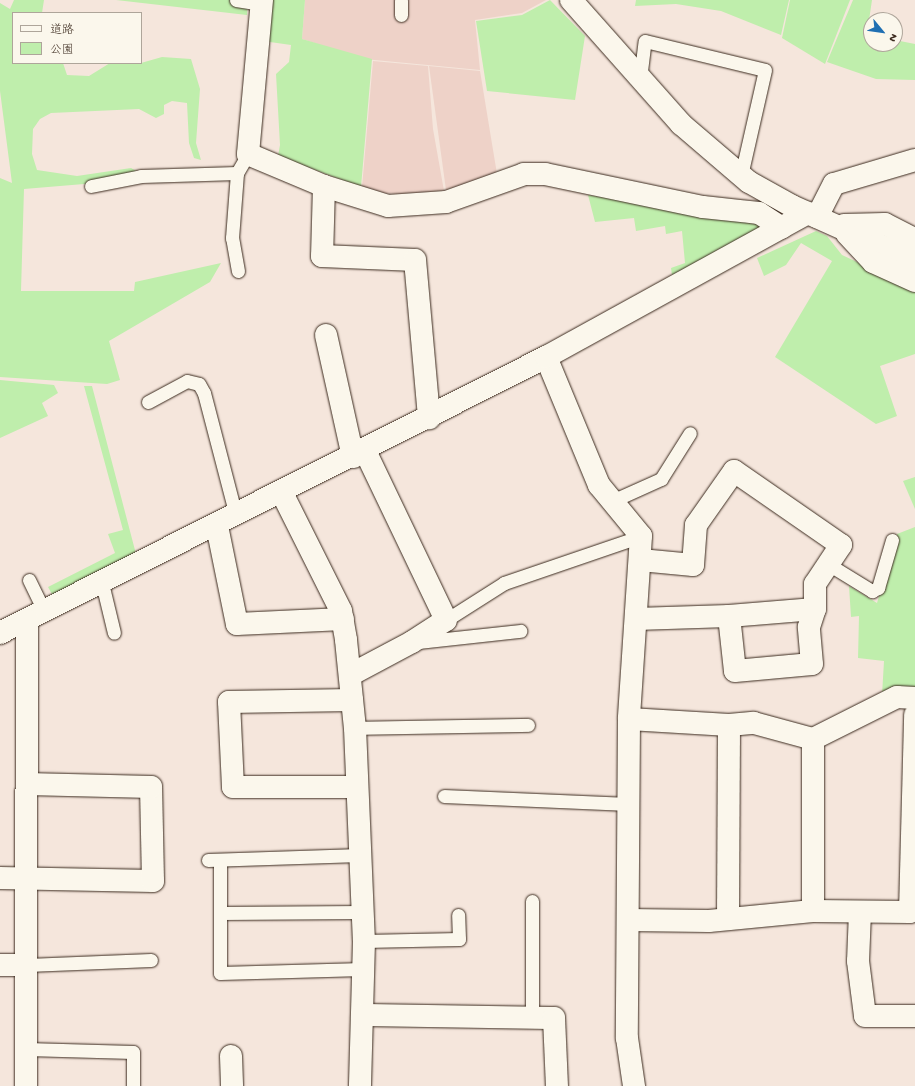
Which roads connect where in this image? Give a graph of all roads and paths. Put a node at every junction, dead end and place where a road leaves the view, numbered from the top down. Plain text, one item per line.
1 (236, 0) edge
2 (401, 0) edge
3 (571, 0) edge
4 (262, 2) edge
5 (401, 15) dead end
6 (640, 80) junction
7 (248, 154) junction
8 (915, 160) edge
9 (237, 173) junction
10 (741, 176) junction
11 (91, 186) dead end
12 (324, 186) junction
13 (812, 215) junction
14 (839, 226) junction
15 (782, 228) junction
16 (915, 239) edge
17 (915, 261) edge
18 (238, 271) dead end
19 (915, 281) edge
20 (326, 335) dead end
21 (546, 357) junction
22 (148, 402) dead end
23 (430, 418) junction
24 (690, 433) dead end
25 (359, 454) junction
26 (282, 493) junction
27 (612, 501) junction
28 (236, 516) junction
29 (217, 526) junction
30 (641, 536) junction
31 (892, 540) dead end
32 (640, 560) junction
33 (828, 564) junction
34 (29, 580) dead end
35 (102, 583) junction
36 (815, 609) junction
37 (36, 616) junction
38 (729, 616) junction
39 (343, 619) junction
40 (636, 619) junction
41 (446, 620) junction
42 (520, 632) dead end
43 (0, 633) edge
44 (114, 633) dead end
45 (412, 642) junction
46 (350, 674) junction
47 (915, 698) edge
48 (352, 700) junction
49 (915, 715) edge
50 (629, 719) junction
51 (528, 725) dead end
52 (729, 725) junction
53 (355, 728) junction
54 (813, 739) junction
55 (27, 784) junction
56 (357, 787) junction
57 (444, 796) dead end
58 (628, 804) junction
59 (360, 855) junction
60 (0, 878) edge
61 (27, 878) junction
62 (532, 901) dead end
63 (813, 911) junction
64 (220, 912) junction
65 (362, 912) junction
66 (860, 912) junction
67 (458, 915) dead end
68 (728, 919) junction
69 (628, 920) junction
70 (364, 941) junction
71 (151, 960) dead end
72 (0, 965) edge
73 (27, 965) junction
74 (363, 969) junction
75 (362, 1015) junction
76 (915, 1016) edge
77 (532, 1018) junction
78 (26, 1049) junction
79 (231, 1056) dead end
80 (26, 1086) edge
81 (133, 1086) edge
82 (232, 1086) edge
83 (360, 1086) edge
84 (557, 1086) edge
85 (634, 1086) edge

1 - 4 lane
2 - 5 lane
3 - 6 street
4 - 7 street
6 - 10 street
6 - 10 lane
7 - 9 lane
7 - 12 street
8 - 13 street
9 - 11 lane
9 - 18 lane
10 - 13 street
12 - 15 street
12 - 23 street
13 - 14 street
13 - 15 street
14 - 16 street
14 - 17 street
14 - 19 street
15 - 21 street
20 - 25 street
21 - 23 street
21 - 27 street
22 - 28 lane
23 - 25 street
24 - 27 lane
25 - 26 street
25 - 41 street
26 - 28 street
26 - 39 street
27 - 30 street
28 - 29 street
29 - 35 street
29 - 39 street
30 - 32 street
30 - 41 lane
31 - 33 lane
32 - 33 street
32 - 40 street
33 - 36 street
34 - 37 lane
35 - 37 street
35 - 44 lane
36 - 38 street
36 - 38 street
37 - 43 street
37 - 55 street
38 - 40 street
39 - 46 street
40 - 50 street
41 - 45 street
42 - 45 lane
45 - 46 street
46 - 48 street
47 - 54 street
48 - 53 street
48 - 56 street
49 - 66 street
50 - 52 street
50 - 58 street
51 - 53 lane
52 - 54 street
52 - 68 street
53 - 56 street
54 - 63 street
55 - 61 street
55 - 61 street
56 - 59 street
57 - 58 lane
58 - 69 street
59 - 64 lane
59 - 65 street
60 - 61 street
61 - 73 street
62 - 77 lane
63 - 66 street
63 - 68 street
64 - 65 lane
64 - 74 lane
65 - 70 street
66 - 76 street
67 - 70 lane
68 - 69 street
69 - 85 street
70 - 74 street
71 - 73 lane
72 - 73 street
73 - 78 street
74 - 75 street
75 - 77 street
75 - 83 street
77 - 84 street
78 - 80 street
78 - 81 lane
79 - 82 street

